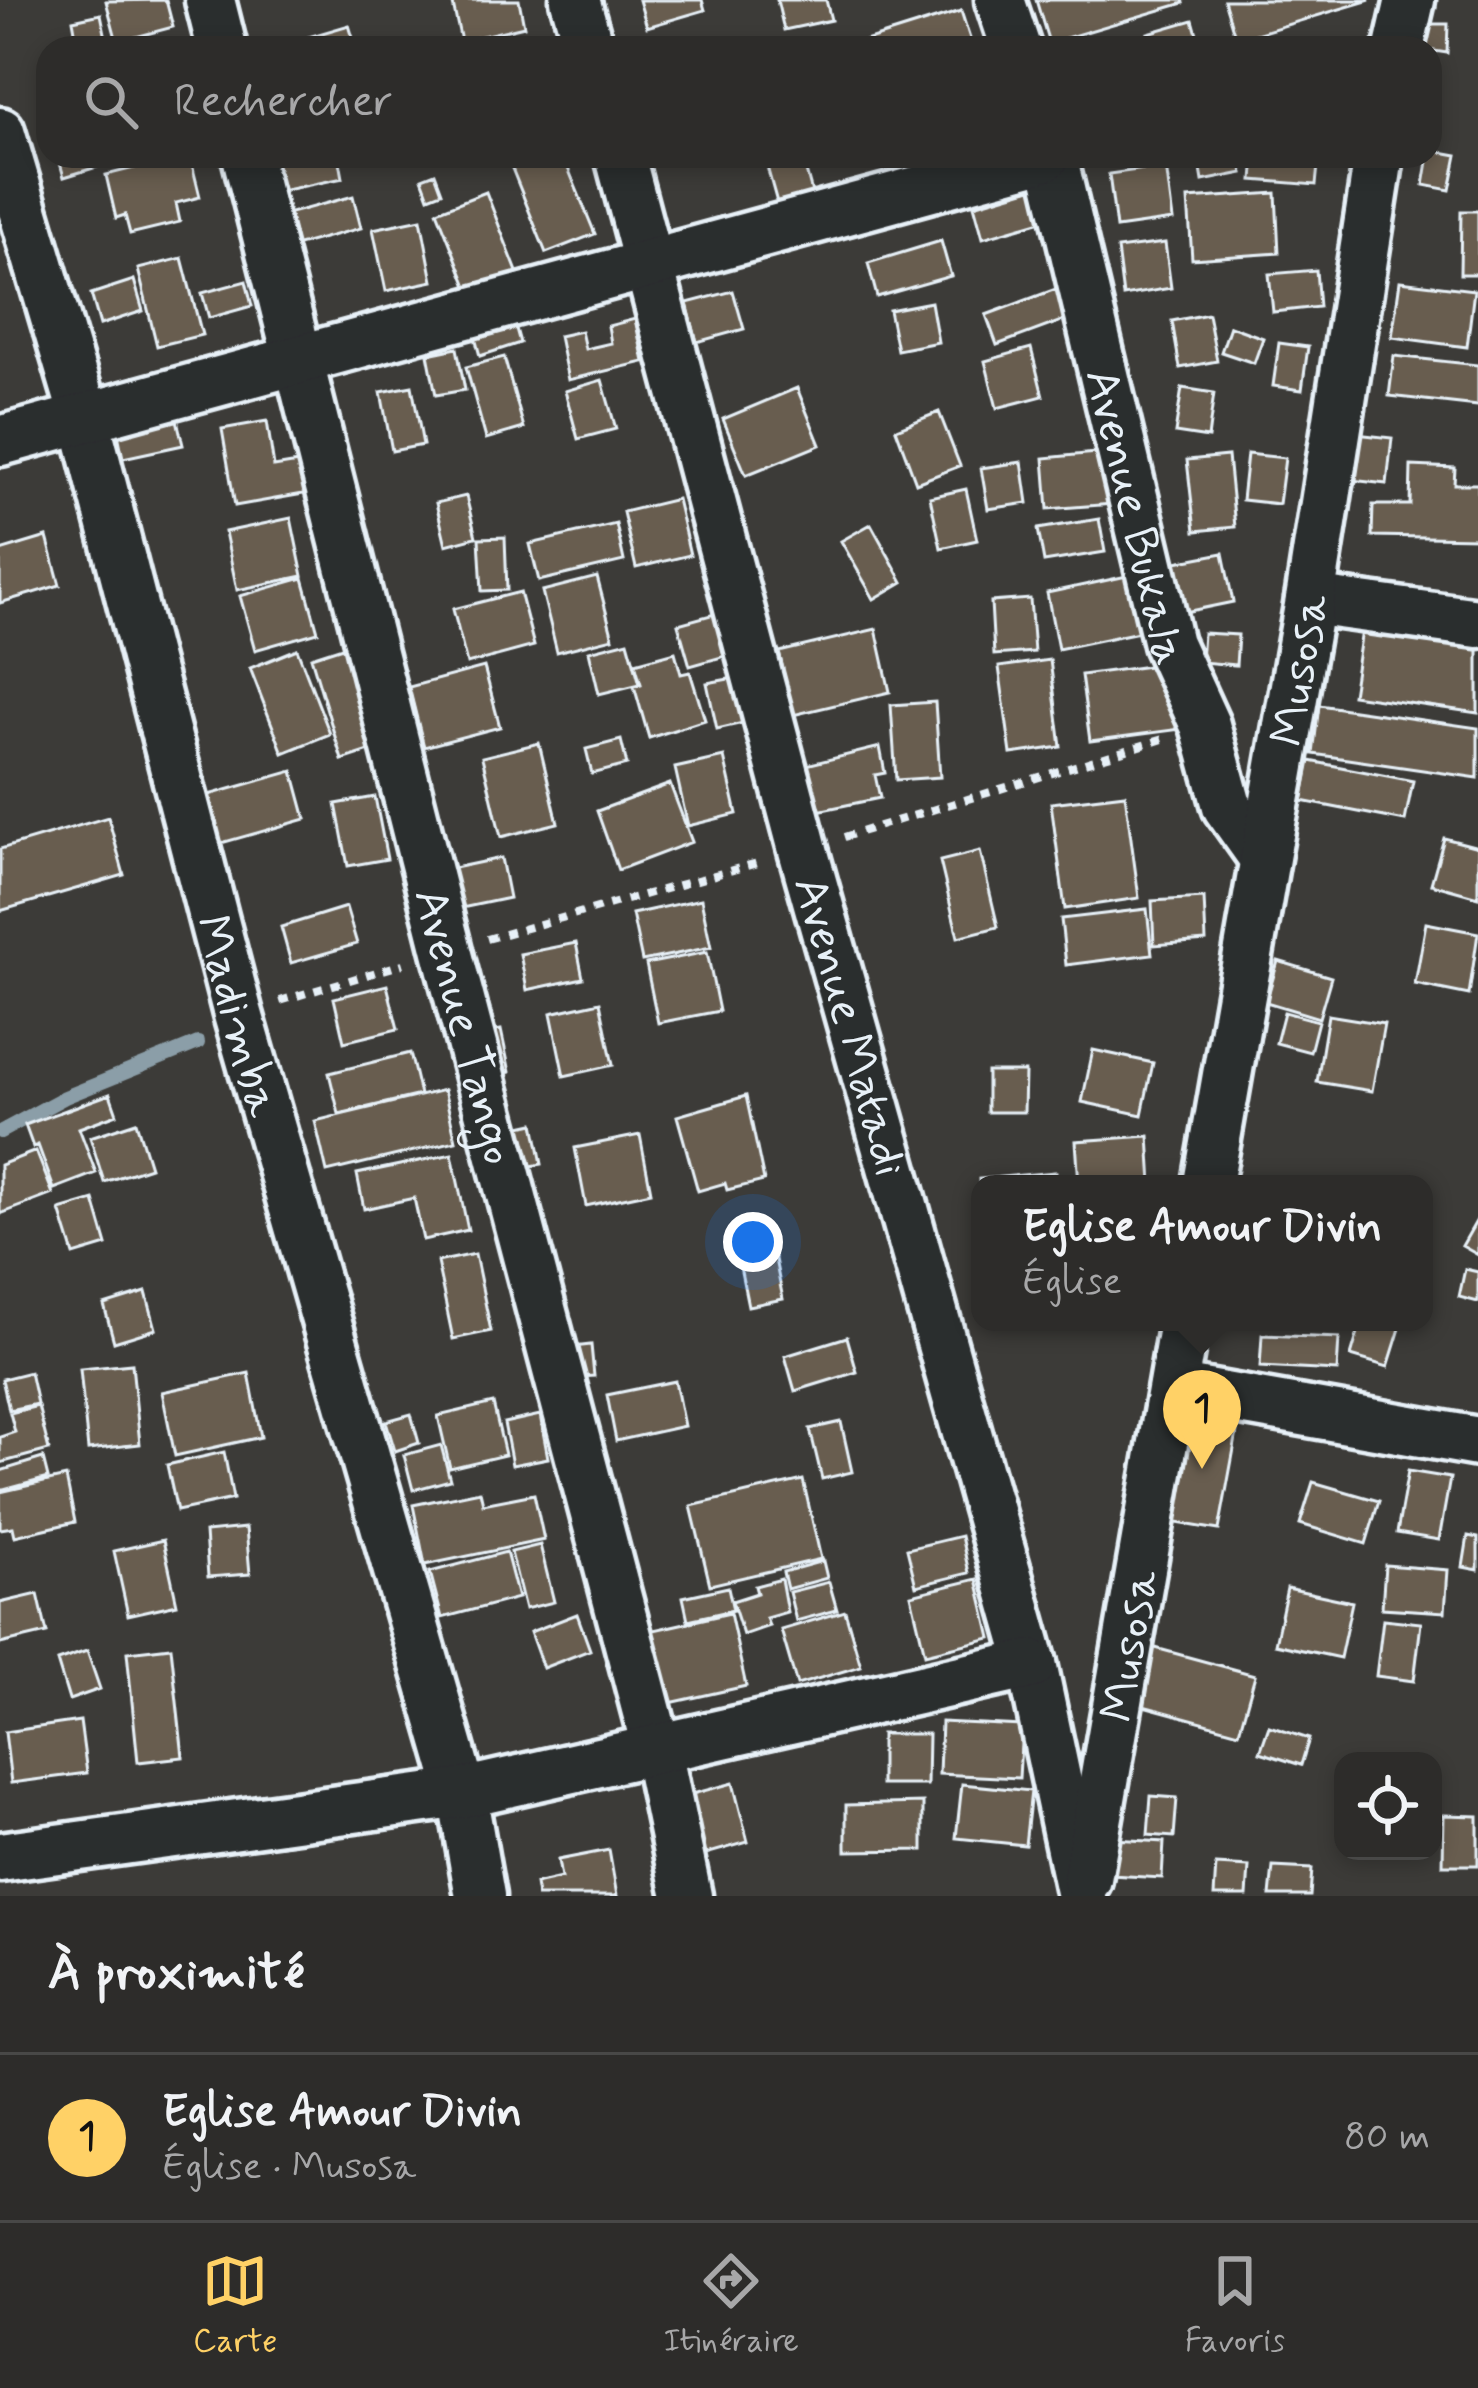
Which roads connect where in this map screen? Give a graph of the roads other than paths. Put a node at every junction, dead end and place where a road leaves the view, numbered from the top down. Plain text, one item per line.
1 (210, 0) edge
2 (575, 0) edge
3 (1000, 0) edge
4 (1410, 0) edge
5 (219, 36) edge
6 (586, 36) edge
7 (1012, 36) edge
8 (1402, 36) edge
9 (0, 132) edge
10 (250, 168) edge
11 (623, 168) edge
12 (1005, 168) edge
13 (1051, 168) edge
14 (1377, 168) edge
15 (652, 266) junction
16 (296, 361) junction
17 (84, 416) junction
18 (0, 441) edge
19 (1310, 601) junction
20 (1478, 622) edge
21 (1264, 858) junction
22 (1210, 1175) edge
23 (1182, 1331) edge
24 (1173, 1388) junction
25 (1478, 1442) edge
26 (1032, 1664) junction
27 (657, 1750) junction
28 (462, 1793) junction
29 (0, 1857) edge
30 (480, 1896) edge
31 (687, 1896) edge
32 (1083, 1896) edge

1 - 5 street
2 - 6 street
3 - 7 street
4 - 8 street
9 - 17 street, Madimba
10 - 16 street, Avenue Tango
11 - 15 street, Avenue Matadi
12 - 15 street
13 - 21 street, Avenue Bukala
14 - 19 street, Musosa
15 - 16 street
15 - 26 street, Avenue Matadi
16 - 17 street
16 - 27 street, Avenue Tango
17 - 18 street
17 - 28 street, Madimba
19 - 20 street
19 - 21 street, Musosa
21 - 22 street, Musosa
23 - 24 street, Musosa
24 - 25 street
24 - 32 street, Musosa
26 - 27 street
26 - 32 street, Avenue Matadi
27 - 28 street
27 - 31 street, Avenue Tango
28 - 29 street
28 - 30 street, Madimba

